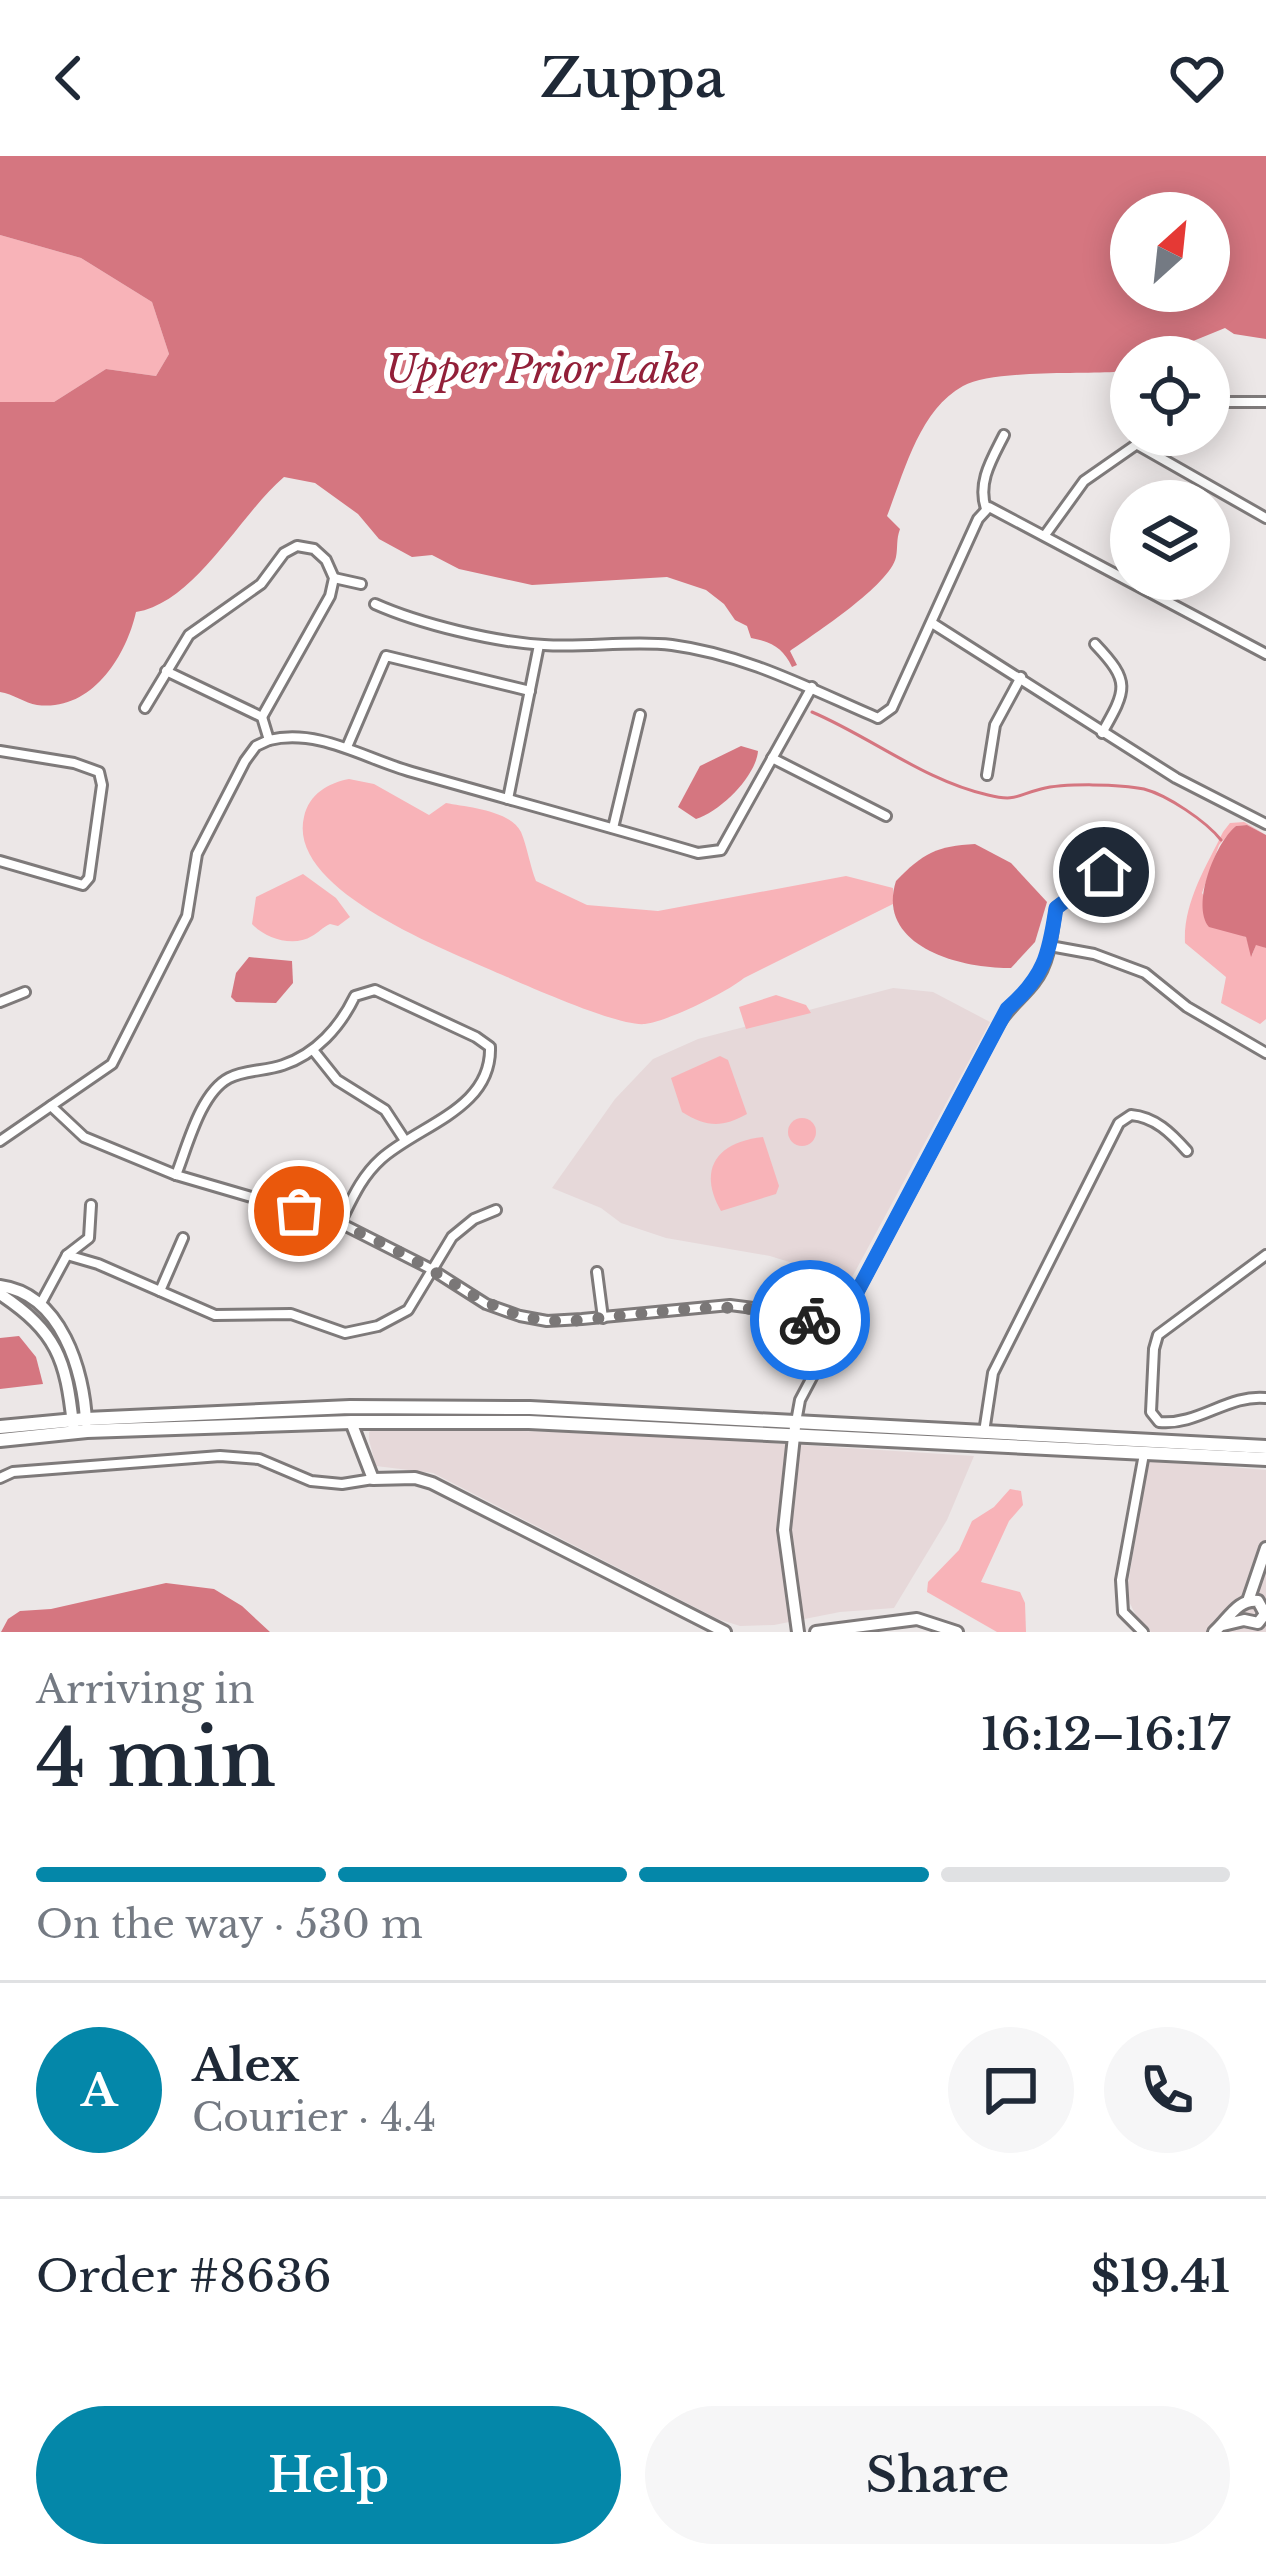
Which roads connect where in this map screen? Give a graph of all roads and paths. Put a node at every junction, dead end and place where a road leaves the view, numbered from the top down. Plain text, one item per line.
1 (1230, 402) edge
2 (1266, 402) edge
3 (1004, 435) dead end
4 (1120, 456) edge
5 (1157, 456) edge
6 (988, 508) junction
7 (1266, 518) edge
8 (1045, 535) junction
9 (334, 578) junction
10 (361, 584) dead end
11 (375, 604) dead end
12 (932, 623) junction
13 (1095, 644) dead end
14 (539, 645) junction
15 (1266, 654) edge
16 (166, 670) junction
17 (1022, 677) junction
18 (812, 687) junction
19 (530, 692) junction
20 (145, 709) dead end
21 (640, 715) dead end
22 (262, 717) junction
23 (1102, 733) junction
24 (269, 740) junction
25 (347, 747) junction
26 (0, 751) edge
27 (772, 758) junction
28 (986, 776) dead end
29 (508, 799) junction
30 (886, 816) dead end
31 (1266, 824) edge
32 (613, 829) junction
33 (0, 861) edge
34 (1104, 872) dead end
35 (1050, 946) junction
36 (25, 992) dead end
37 (0, 1002) edge
38 (313, 1050) junction
39 (1266, 1053) edge
40 (51, 1106) junction
41 (404, 1139) junction
42 (0, 1141) edge
43 (1187, 1151) dead end
44 (176, 1175) junction
45 (91, 1205) dead end
46 (496, 1210) dead end
47 (340, 1223) junction
48 (183, 1238) dead end
49 (67, 1255) junction
50 (1266, 1255) edge
51 (431, 1269) junction
52 (597, 1272) dead end
53 (0, 1290) edge
54 (160, 1291) junction
55 (39, 1306) junction
56 (603, 1318) junction
57 (838, 1328) junction
58 (1266, 1398) edge
59 (351, 1422) junction
60 (80, 1426) junction
61 (0, 1427) edge
62 (794, 1430) junction
63 (984, 1432) junction
64 (956, 1437) junction
65 (0, 1440) edge
66 (1266, 1447) edge
67 (1144, 1452) junction
68 (1266, 1459) edge
69 (0, 1478) edge
70 (373, 1479) junction
71 (1266, 1548) edge
72 (1257, 1612) edge
73 (894, 1626) edge
74 (1219, 1628) edge
75 (725, 1632) edge
76 (798, 1632) edge
77 (816, 1632) edge
78 (957, 1632) edge
79 (1143, 1632) edge

1 - 2 street
3 - 6 street
4 - 8 street
5 - 7 street
6 - 8 street
6 - 12 street
8 - 15 street
9 - 10 street
9 - 16 street
9 - 22 street
11 - 14 street
12 - 17 street
12 - 18 street
13 - 23 street
14 - 18 street
14 - 19 street
16 - 20 street
16 - 22 street
17 - 23 street
17 - 28 street
18 - 27 street
19 - 25 street
19 - 29 street
21 - 32 street
22 - 24 street
23 - 31 street
24 - 25 street
24 - 40 street
25 - 29 street
26 - 33 street
27 - 30 street
27 - 32 street
29 - 32 street
34 - 35 street
35 - 39 street
35 - 57 street
36 - 37 street
38 - 41 street
38 - 41 street
38 - 44 street
40 - 42 street
40 - 44 street
41 - 47 street
43 - 63 street
44 - 47 street
45 - 49 street
46 - 51 street
47 - 51 street
48 - 54 street
49 - 54 street
49 - 55 street
50 - 58 street
51 - 54 street
51 - 56 street
52 - 56 street
53 - 55 street
53 - 60 street
55 - 60 street
56 - 57 street
57 - 62 street
59 - 60 main road
59 - 62 main road
59 - 70 street
60 - 61 main road
60 - 62 main road
60 - 65 main road
62 - 64 main road
62 - 76 street
63 - 64 main road
63 - 66 main road
64 - 67 main road
67 - 68 main road
67 - 79 street
69 - 70 street
70 - 75 street
71 - 72 street
72 - 74 street
73 - 77 street
73 - 78 street

